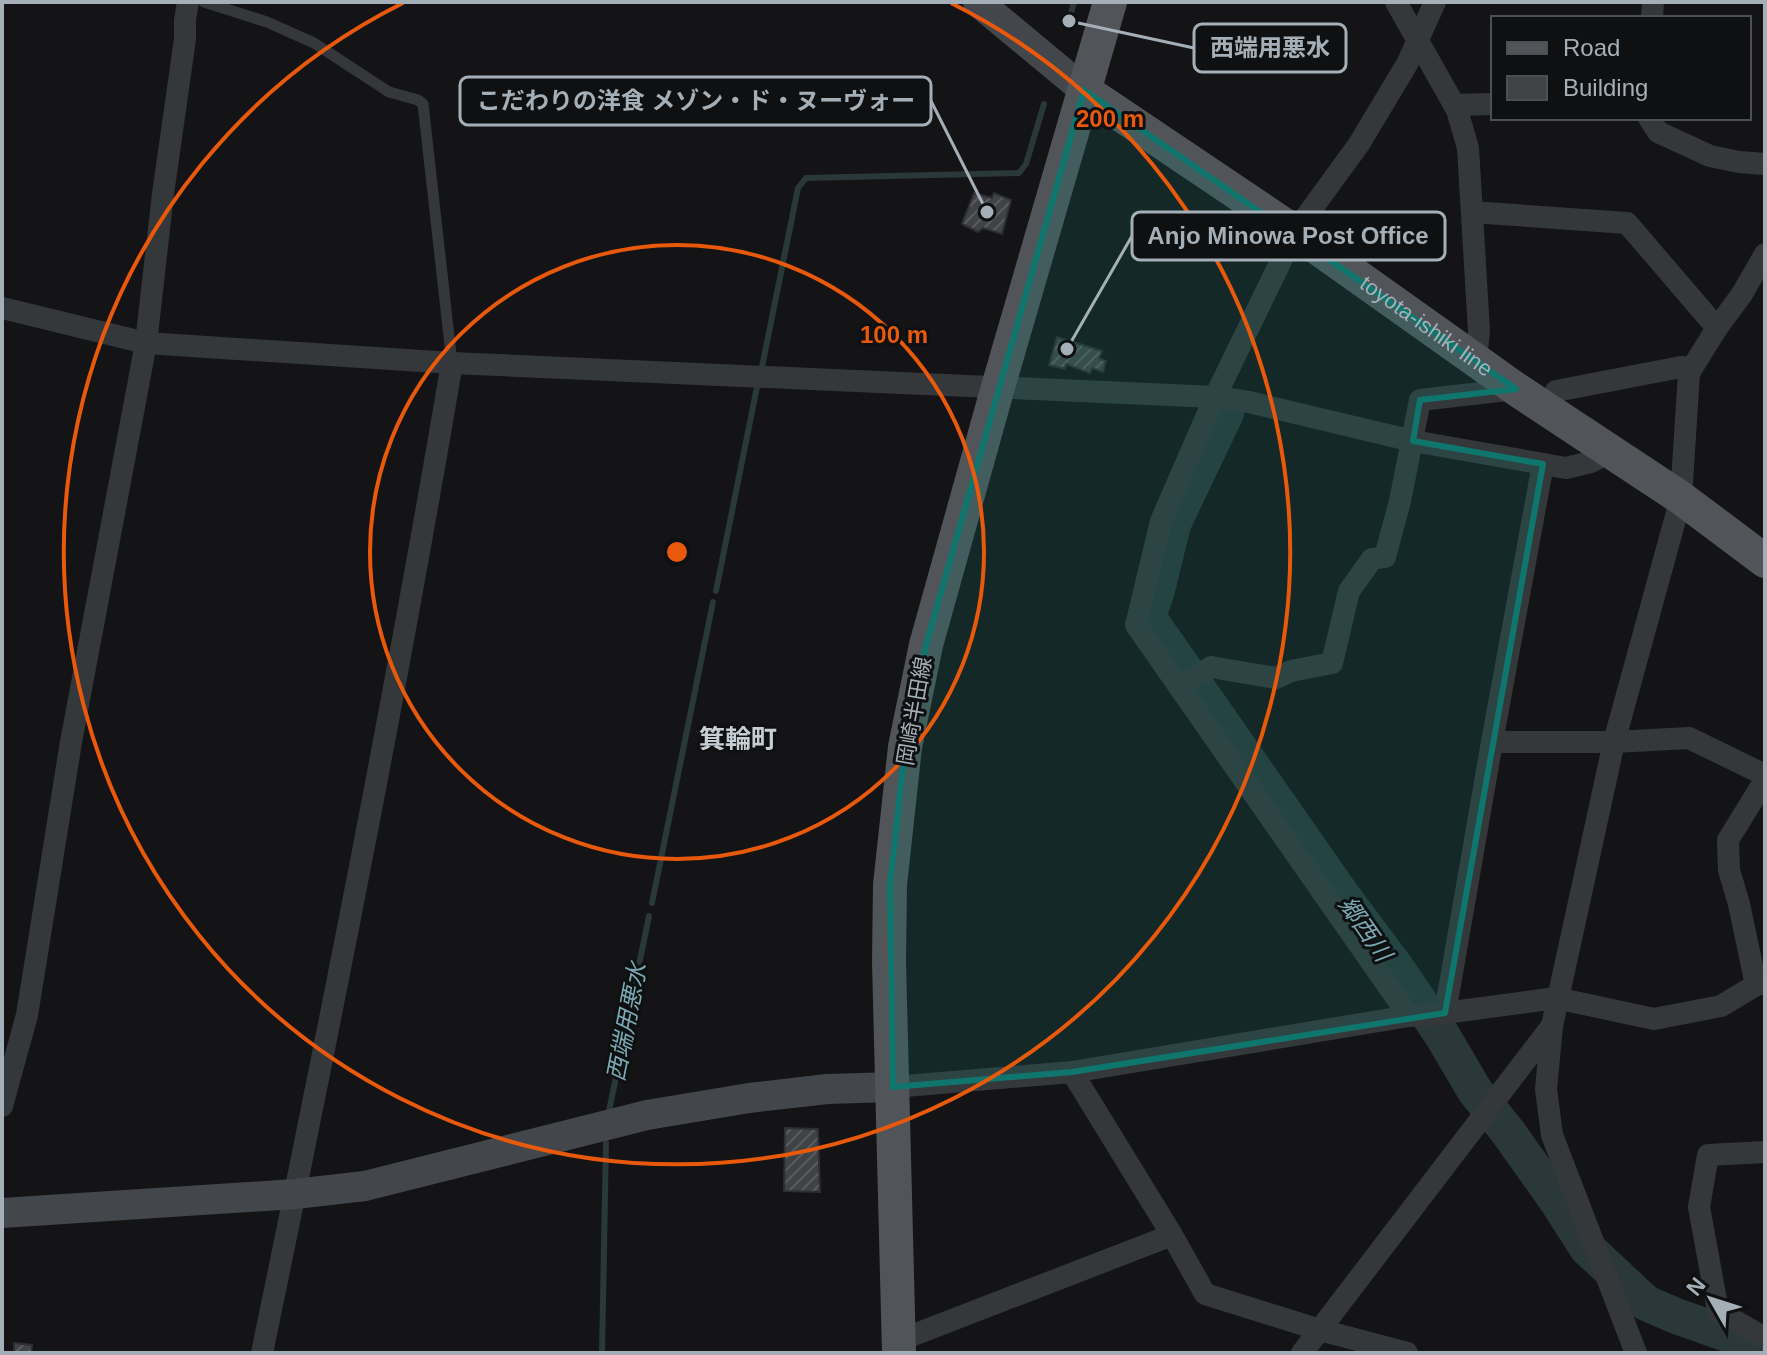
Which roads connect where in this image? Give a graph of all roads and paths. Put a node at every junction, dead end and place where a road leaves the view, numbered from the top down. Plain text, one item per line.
1 (188, 2) edge
2 (204, 2) edge
3 (978, 2) edge
4 (1110, 2) edge
5 (1396, 2) edge
6 (1435, 2) edge
7 (1418, 40) junction
8 (1084, 90) junction
9 (1491, 104) edge
10 (1454, 105) junction
11 (1650, 120) edge
12 (1765, 164) edge
13 (1472, 212) junction
14 (1295, 232) junction
15 (1765, 254) edge
16 (2, 308) edge
17 (1717, 328) junction
18 (146, 343) junction
19 (1476, 360) junction
20 (452, 363) junction
21 (1692, 368) junction
22 (998, 387) junction
23 (1516, 389) junction
24 (1215, 397) junction
25 (1546, 409) junction
26 (1413, 441) junction
27 (1611, 452) junction
28 (1543, 464) junction
29 (1681, 498) junction
30 (1765, 561) edge
31 (1179, 687) junction
32 (1492, 742) junction
33 (1614, 742) junction
34 (1765, 778) edge
35 (1760, 984) edge
36 (1556, 998) junction
37 (1445, 1013) junction
38 (1409, 1016) junction
39 (1552, 1026) junction
40 (1072, 1072) junction
41 (893, 1087) junction
42 (2, 1106) edge
43 (1765, 1152) edge
44 (295, 1194) junction
45 (2, 1213) edge
46 (1172, 1235) junction
47 (1320, 1330) junction
48 (1765, 1338) edge
49 (898, 1347) edge
50 (262, 1353) edge
51 (1302, 1353) edge
52 (1407, 1353) edge
53 (1636, 1353) edge

1 - 18 street
2 - 20 lane
3 - 8 street
4 - 8 main road
5 - 7 street
6 - 7 street
7 - 10 street
7 - 14 street
8 - 14 main road, toyota-ishiki line
8 - 22 main road, 岡崎半田線
9 - 10 street
10 - 13 street
11 - 12 street
13 - 17 street
13 - 19 street
14 - 19 main road, toyota-ishiki line
14 - 24 street
15 - 17 street
16 - 18 street
17 - 21 street
18 - 20 street
18 - 42 street
19 - 23 main road, toyota-ishiki line
20 - 22 street
20 - 44 street
21 - 25 street
21 - 29 street
22 - 24 street
22 - 41 main road, 岡崎半田線
23 - 25 main road, toyota-ishiki line
23 - 26 street
24 - 26 street
24 - 31 street
25 - 27 main road, toyota-ishiki line
26 - 28 street
26 - 31 street
27 - 28 street
27 - 29 main road, toyota-ishiki line
28 - 32 street
29 - 30 main road, toyota-ishiki line
29 - 33 street
31 - 38 street
32 - 33 street
32 - 37 street
33 - 34 street
33 - 36 street
34 - 35 street
35 - 36 street
36 - 37 street
36 - 39 street
37 - 38 street
38 - 40 street
39 - 47 street
39 - 53 street
40 - 41 street
40 - 46 street
41 - 44 street
41 - 49 main road, 岡崎半田線
43 - 48 street
44 - 45 street
44 - 50 street
46 - 47 street
46 - 49 street
47 - 51 street
47 - 52 street

